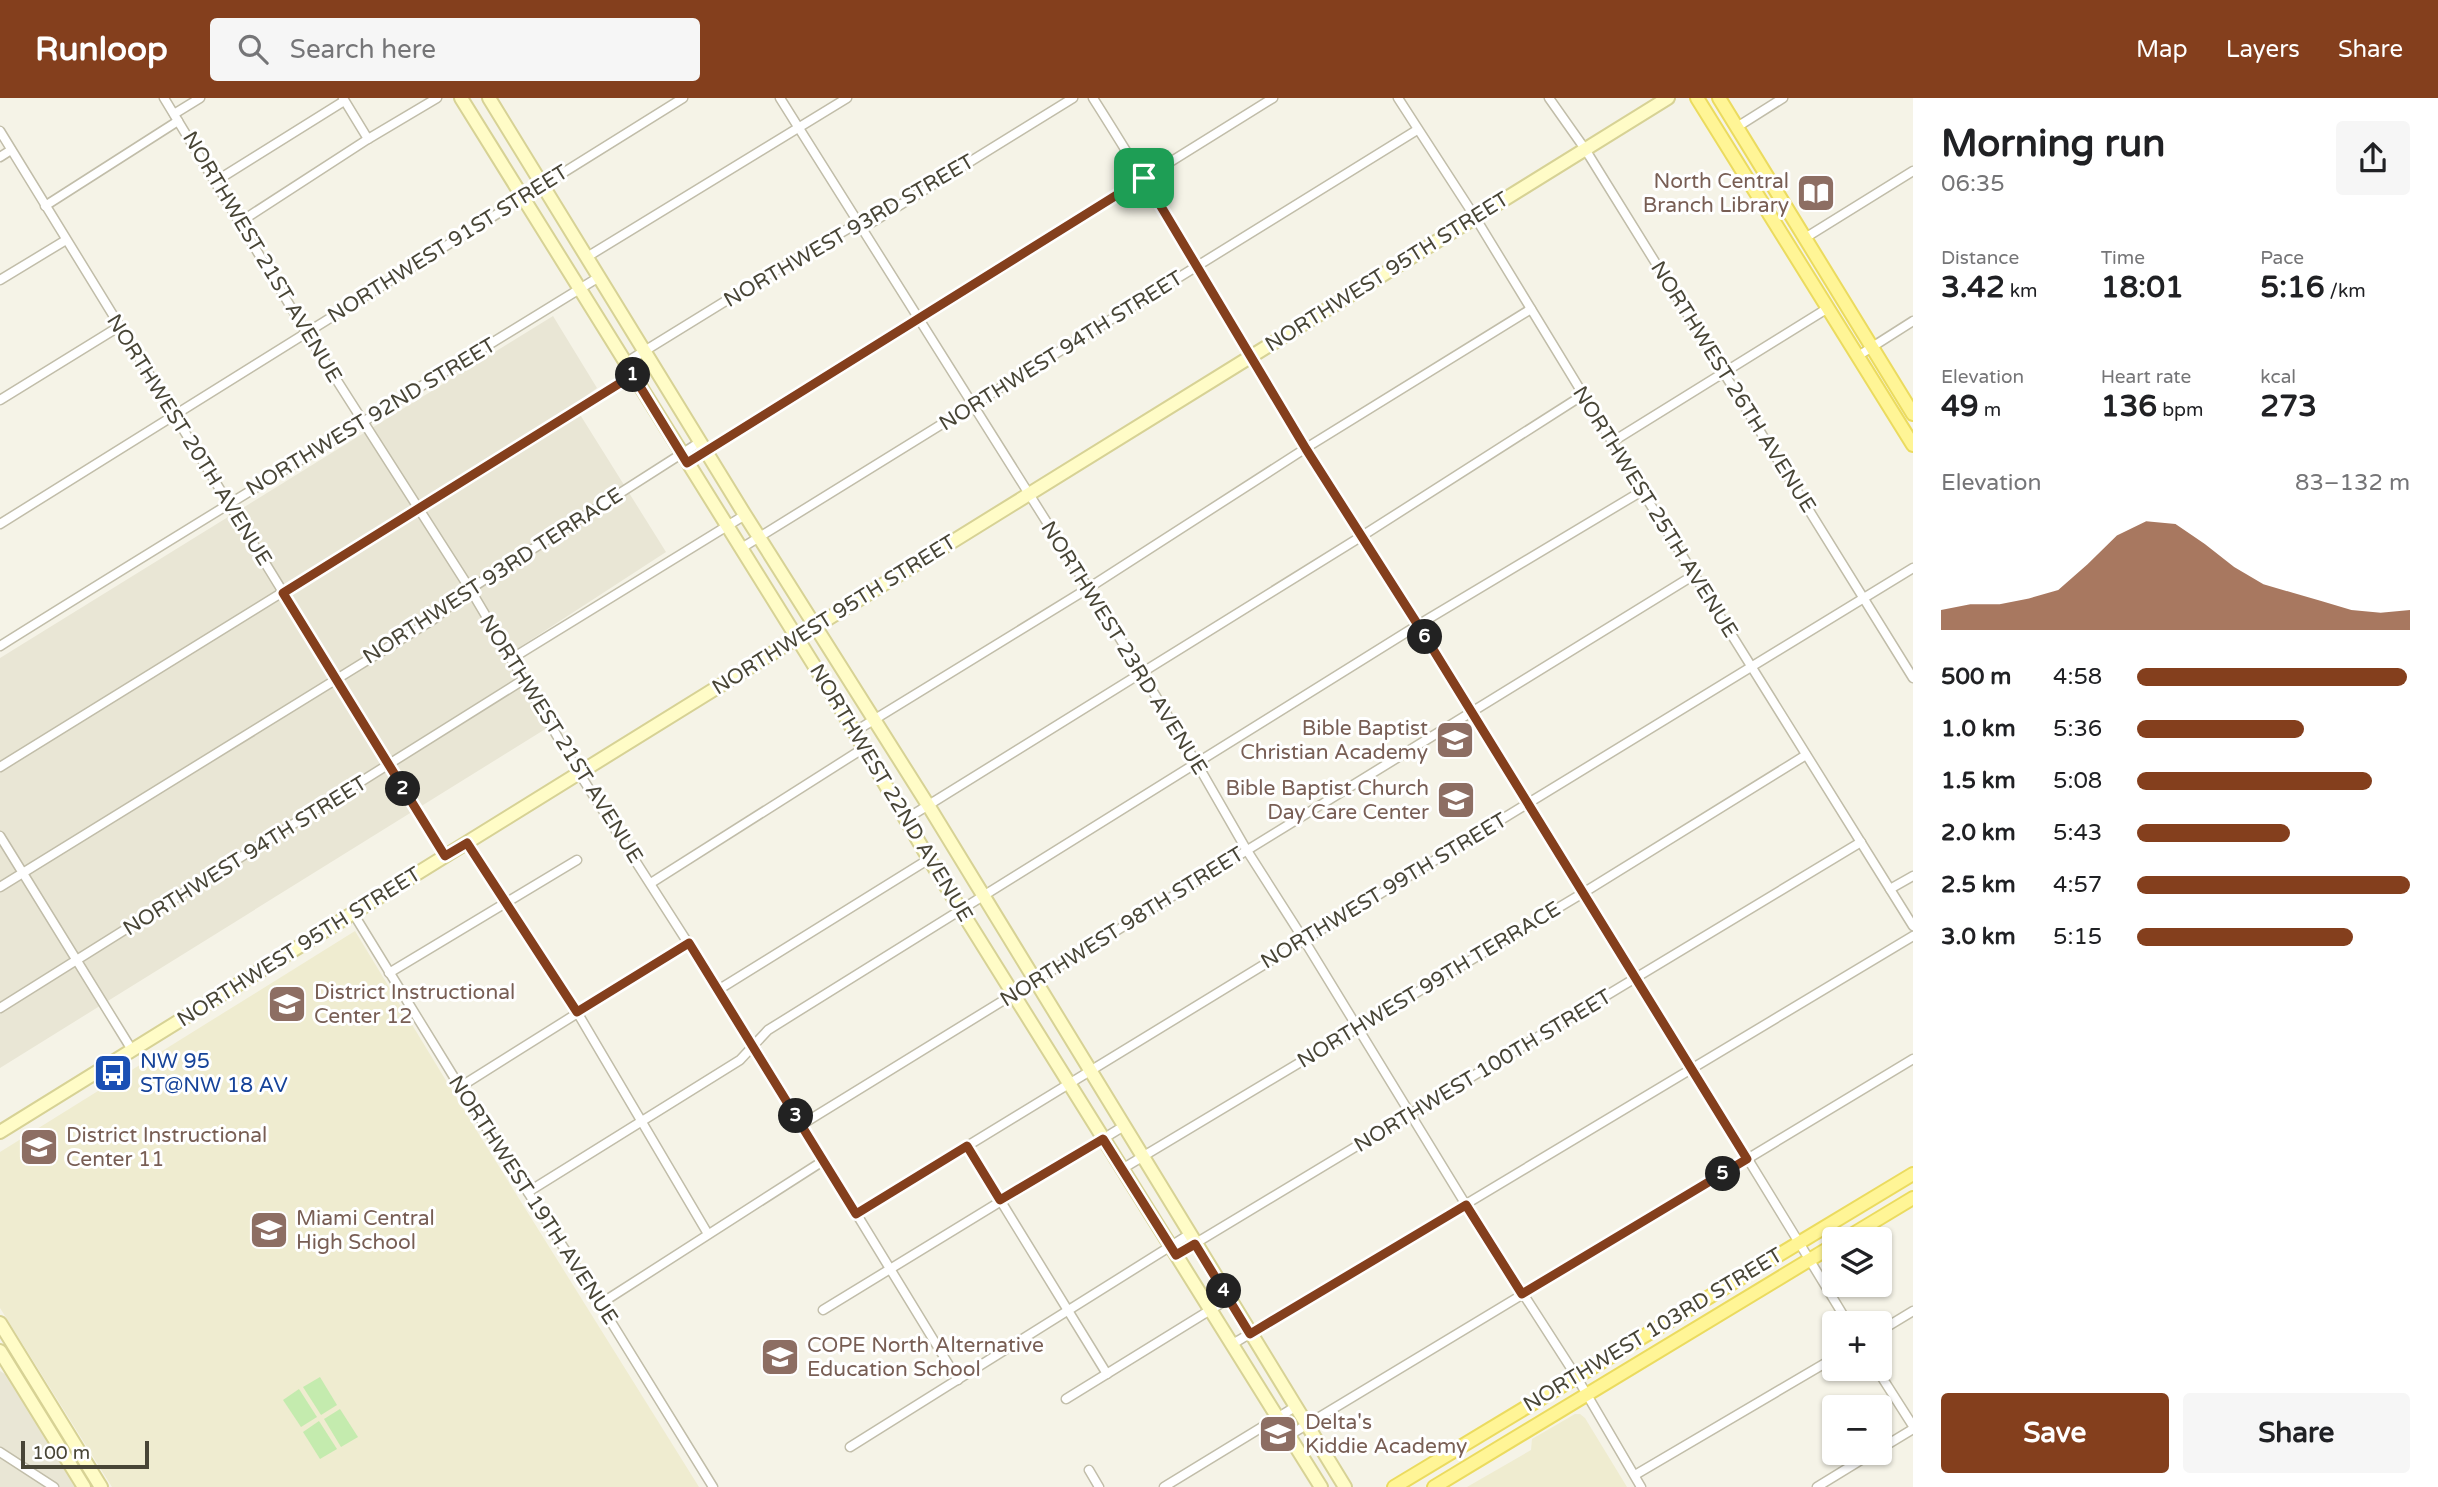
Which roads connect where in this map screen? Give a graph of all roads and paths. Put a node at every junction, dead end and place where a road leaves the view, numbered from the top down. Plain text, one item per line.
1 (164, 98) edge
2 (200, 98) edge
3 (437, 98) edge
4 (461, 98) edge
5 (489, 98) edge
6 (684, 98) edge
7 (780, 98) edge
8 (847, 98) edge
9 (1073, 98) edge
10 (1093, 98) edge
11 (1273, 98) edge
12 (1398, 98) edge
13 (1549, 98) edge
14 (1668, 98) edge
15 (1697, 98) edge
16 (1719, 98) edge
17 (1783, 98) edge
18 (344, 99) edge
19 (176, 118) junction
20 (799, 127) junction
21 (1737, 127) junction
22 (1417, 130) junction
23 (0, 131) edge
24 (368, 139) junction
25 (1585, 149) junction
26 (11, 150) junction
27 (0, 157) edge
28 (1913, 171) edge
29 (1144, 178) junction
30 (216, 181) junction
31 (543, 186) junction
32 (523, 198) junction
33 (46, 206) junction
34 (1475, 217) junction
35 (240, 222) junction
36 (858, 223) junction
37 (1805, 238) junction
38 (66, 240) junction
39 (587, 257) junction
40 (1197, 266) junction
41 (599, 277) junction
42 (0, 280) edge
43 (579, 289) junction
44 (1828, 308) junction
45 (1531, 309) junction
46 (920, 320) junction
47 (1913, 321) edge
48 (120, 326) junction
49 (306, 332) junction
50 (1871, 347) junction
51 (646, 351) junction
52 (1858, 356) junction
53 (1250, 357) junction
54 (625, 363) junction
55 (653, 363) junction
56 (1724, 373) junction
57 (633, 375) junction
58 (1583, 395) junction
59 (0, 400) edge
60 (972, 406) junction
61 (1913, 414) edge
62 (174, 416) junction
63 (364, 423) junction
64 (1612, 442) junction
65 (1913, 445) edge
66 (703, 447) junction
67 (1306, 449) junction
68 (684, 458) junction
69 (1642, 491) junction
70 (1028, 495) junction
71 (228, 503) junction
72 (418, 508) junction
73 (745, 515) junction
74 (0, 524) edge
75 (727, 527) junction
76 (1362, 536) junction
77 (759, 537) junction
78 (740, 549) junction
79 (1913, 568) edge
80 (1694, 575) junction
81 (470, 589) junction
82 (1087, 589) junction
83 (283, 593) junction
84 (1863, 598) junction
85 (1418, 625) junction
86 (816, 628) junction
87 (797, 640) junction
88 (0, 646) edge
89 (511, 659) junction
90 (1751, 667) junction
91 (1141, 672) junction
92 (1913, 678) edge
93 (336, 679) junction
94 (523, 680) junction
95 (1471, 711) junction
96 (874, 719) junction
97 (854, 732) junction
98 (864, 748) junction
99 (1806, 755) junction
100 (1196, 762) junction
101 (389, 766) junction
102 (0, 767) edge
103 (579, 773) junction
104 (1528, 803) junction
105 (928, 805) junction
106 (906, 819) junction
107 (0, 836) edge
108 (1860, 842) junction
109 (467, 843) junction
110 (1246, 849) junction
111 (445, 856) junction
112 (929, 859) junction
113 (577, 860) dead end
114 (22, 873) junction
115 (1913, 876) edge
116 (651, 883) junction
117 (0, 887) edge
118 (1890, 889) junction
119 (1583, 892) junction
120 (982, 896) junction
121 (506, 903) junction
122 (961, 909) junction
123 (353, 913) junction
124 (1913, 926) edge
125 (1913, 936) edge
126 (1304, 940) junction
127 (689, 943) junction
128 (76, 961) junction
129 (389, 973) junction
130 (1636, 978) junction
131 (1035, 981) junction
132 (718, 990) junction
133 (1014, 995) junction
134 (0, 1008) edge
135 (577, 1012) junction
136 (1358, 1028) junction
137 (754, 1046) junction
138 (132, 1050) junction
139 (1913, 1059) edge
140 (1691, 1069) junction
141 (1090, 1071) junction
142 (1069, 1084) junction
143 (460, 1087) junction
144 (1411, 1114) junction
145 (642, 1119) junction
146 (802, 1125) junction
147 (1124, 1126) junction
148 (0, 1132) edge
149 (1103, 1139) junction
150 (967, 1146) junction
151 (1143, 1157) junction
152 (1747, 1159) junction
153 (823, 1161) junction
154 (1122, 1169) junction
155 (1913, 1174) edge
156 (528, 1192) junction
157 (1913, 1198) edge
158 (1000, 1200) junction
159 (1466, 1205) junction
160 (856, 1214) junction
161 (1865, 1227) edge
162 (708, 1234) junction
163 (1192, 1239) junction
164 (1800, 1243) junction
165 (1173, 1250) junction
166 (1822, 1252) edge
167 (1810, 1260) junction
168 (889, 1269) junction
169 (1522, 1294) junction
170 (1228, 1298) junction
171 (600, 1304) junction
172 (822, 1310) dead end
173 (1210, 1310) junction
174 (1068, 1311) junction
175 (1841, 1311) edge
176 (1913, 1311) edge
177 (1892, 1324) edge
178 (2, 1332) edge
179 (1250, 1334) junction
180 (1231, 1345) junction
181 (0, 1351) edge
182 (1822, 1365) edge
183 (10, 1366) junction
184 (1107, 1374) junction
185 (1576, 1377) junction
186 (958, 1380) junction
187 (1884, 1381) edge
188 (41, 1390) junction
189 (1587, 1395) junction
190 (1066, 1399) dead end
191 (1295, 1407) junction
192 (1276, 1418) junction
193 (1306, 1425) junction
194 (1913, 1428) edge
195 (1288, 1436) junction
196 (1892, 1441) edge
197 (76, 1445) junction
198 (850, 1447) dead end
199 (0, 1452) edge
200 (63, 1453) junction
201 (1853, 1465) edge
202 (1089, 1470) dead end
203 (1635, 1475) junction
204 (54, 1487) edge
205 (84, 1487) edge
206 (101, 1487) edge
207 (713, 1487) edge
208 (1099, 1487) edge
209 (1164, 1487) edge
210 (1321, 1487) edge
211 (1345, 1487) edge
212 (1394, 1487) edge
213 (1434, 1487) edge
214 (1641, 1487) edge
215 (1817, 1487) edge

1 - 19 street, NORTHWEST 21ST AVENUE
2 - 19 street
3 - 24 street
4 - 32 main road, NORTHWEST 22ND AVENUE
5 - 31 main road, NORTHWEST 22ND AVENUE
6 - 31 street, NORTHWEST 91ST STREET
7 - 20 street, NORTHWEST 23RD AVENUE
8 - 20 street
9 - 36 street, NORTHWEST 93RD STREET
10 - 29 street
11 - 29 street, NORTHWEST 93RD TERRACE
12 - 22 street, NORTHWEST 25TH AVENUE
13 - 25 street, NORTHWEST 26TH AVENUE
14 - 25 main road, NORTHWEST 95TH STREET
15 - 44 main road
16 - 21 main road
17 - 21 street
18 - 24 street
18 - 30 street
19 - 30 street, NORTHWEST 21ST AVENUE
19 - 33 street
20 - 36 street, NORTHWEST 23RD AVENUE
20 - 39 street
21 - 37 main road
22 - 34 street, NORTHWEST 25TH AVENUE
22 - 40 street, NORTHWEST 94TH STREET
23 - 26 street, NORTHWEST 20TH AVENUE
24 - 35 street
25 - 34 main road, NORTHWEST 95TH STREET
25 - 56 street, NORTHWEST 26TH AVENUE
26 - 27 street
26 - 33 street, NORTHWEST 20TH AVENUE
28 - 37 street
29 - 40 street
29 - 46 street, NORTHWEST 93RD TERRACE
30 - 35 street, NORTHWEST 21ST AVENUE
31 - 32 street, NORTHWEST 91ST STREET
31 - 39 main road, NORTHWEST 22ND AVENUE
32 - 43 main road, NORTHWEST 22ND AVENUE
32 - 49 street, NORTHWEST 91ST STREET
33 - 38 street, NORTHWEST 20TH AVENUE
34 - 45 street, NORTHWEST 25TH AVENUE
34 - 53 main road, NORTHWEST 95TH STREET
35 - 49 street, NORTHWEST 21ST AVENUE
36 - 46 street, NORTHWEST 23RD AVENUE
36 - 51 street, NORTHWEST 93RD STREET
37 - 50 main road
38 - 42 street
38 - 48 street, NORTHWEST 20TH AVENUE
39 - 41 main road, NORTHWEST 22ND AVENUE
40 - 53 street
40 - 60 street, NORTHWEST 94TH STREET
41 - 43 street, NORTHWEST 92ND STREET
41 - 51 main road, NORTHWEST 22ND AVENUE
43 - 54 main road, NORTHWEST 22ND AVENUE
43 - 63 street, NORTHWEST 92ND STREET
44 - 52 main road
44 - 56 street
45 - 58 street, NORTHWEST 25TH AVENUE
45 - 67 street
46 - 60 street, NORTHWEST 23RD AVENUE
46 - 66 street, NORTHWEST 93RD TERRACE
47 - 50 street
48 - 59 street
48 - 62 street, NORTHWEST 20TH AVENUE
49 - 62 street, NORTHWEST 91ST STREET
49 - 63 street, NORTHWEST 21ST AVENUE
50 - 52 street
50 - 61 main road
51 - 54 street, NORTHWEST 93RD STREET
51 - 55 main road, NORTHWEST 22ND AVENUE
52 - 65 main road
53 - 67 street
53 - 70 main road, NORTHWEST 95TH STREET
54 - 57 main road, NORTHWEST 22ND AVENUE
55 - 57 street
55 - 66 main road, NORTHWEST 22ND AVENUE
56 - 64 street
56 - 84 street, NORTHWEST 26TH AVENUE
57 - 68 main road, NORTHWEST 22ND AVENUE
57 - 72 street
58 - 64 street, NORTHWEST 25TH AVENUE
58 - 76 street
60 - 70 street, NORTHWEST 23RD AVENUE
60 - 77 street, NORTHWEST 94TH STREET
62 - 71 street, NORTHWEST 20TH AVENUE
62 - 74 street, NORTHWEST 91ST STREET
63 - 71 street, NORTHWEST 92ND STREET
63 - 72 street, NORTHWEST 21ST AVENUE
64 - 69 street, NORTHWEST 25TH AVENUE
66 - 68 street, NORTHWEST 93RD TERRACE
66 - 73 main road, NORTHWEST 22ND AVENUE
67 - 76 street
67 - 82 street
68 - 75 main road, NORTHWEST 22ND AVENUE
68 - 81 street, NORTHWEST 93RD TERRACE
69 - 80 street, NORTHWEST 25TH AVENUE
69 - 85 street
70 - 82 street, NORTHWEST 23RD AVENUE
70 - 86 main road, NORTHWEST 95TH STREET
71 - 83 street, NORTHWEST 20TH AVENUE
71 - 88 street, NORTHWEST 92ND STREET
72 - 81 street, NORTHWEST 21ST AVENUE
72 - 83 street
73 - 75 street
73 - 77 main road, NORTHWEST 22ND AVENUE
75 - 78 main road, NORTHWEST 22ND AVENUE
75 - 89 street
76 - 85 street
76 - 91 street
77 - 78 street, NORTHWEST 94TH STREET
77 - 86 main road, NORTHWEST 22ND AVENUE
78 - 87 main road, NORTHWEST 22ND AVENUE
79 - 84 street, NORTHWEST 99TH STREET
80 - 90 street, NORTHWEST 25TH AVENUE
80 - 95 street, NORTHWEST 98TH STREET
81 - 89 street, NORTHWEST 21ST AVENUE
81 - 93 street, NORTHWEST 93RD TERRACE
82 - 91 street, NORTHWEST 23RD AVENUE
82 - 96 street
83 - 93 street, NORTHWEST 20TH AVENUE
83 - 102 street
84 - 90 street, NORTHWEST 99TH STREET
84 - 92 street, NORTHWEST 26TH AVENUE
85 - 95 street
85 - 100 street
86 - 87 main road, NORTHWEST 95TH STREET
86 - 96 main road, NORTHWEST 22ND AVENUE
87 - 97 main road, NORTHWEST 22ND AVENUE
87 - 103 main road, NORTHWEST 95TH STREET
89 - 94 street, NORTHWEST 21ST AVENUE
90 - 99 street, NORTHWEST 25TH AVENUE
90 - 104 street, NORTHWEST 99TH STREET
91 - 100 street, NORTHWEST 23RD AVENUE
91 - 105 street
93 - 101 street, NORTHWEST 20TH AVENUE
93 - 114 street, NORTHWEST 93RD TERRACE
94 - 101 street, NORTHWEST 94TH STREET
94 - 103 street, NORTHWEST 21ST AVENUE
95 - 104 street
95 - 110 street, NORTHWEST 98TH STREET
96 - 97 street
96 - 105 main road, NORTHWEST 22ND AVENUE
97 - 98 main road, NORTHWEST 22ND AVENUE
98 - 106 main road, NORTHWEST 22ND AVENUE
98 - 116 street
99 - 108 street, NORTHWEST 25TH AVENUE
99 - 119 street, NORTHWEST 99TH TERRACE
100 - 110 street, NORTHWEST 23RD AVENUE
100 - 120 street
101 - 111 street, NORTHWEST 20TH AVENUE
101 - 128 street, NORTHWEST 94TH STREET
103 - 109 main road, NORTHWEST 95TH STREET
103 - 116 street, NORTHWEST 21ST AVENUE
104 - 119 street
104 - 126 street, NORTHWEST 99TH STREET
105 - 106 street
105 - 120 main road, NORTHWEST 22ND AVENUE
106 - 112 main road, NORTHWEST 22ND AVENUE
107 - 114 street
108 - 118 street, NORTHWEST 25TH AVENUE
108 - 130 street, NORTHWEST 100TH STREET
109 - 111 main road, NORTHWEST 95TH STREET
109 - 121 street
110 - 126 street, NORTHWEST 23RD AVENUE
110 - 131 street, NORTHWEST 98TH STREET
111 - 123 main road, NORTHWEST 95TH STREET
112 - 122 main road, NORTHWEST 22ND AVENUE
112 - 132 street
113 - 121 street
114 - 117 street, NORTHWEST 93RD TERRACE
114 - 128 street
115 - 118 street
116 - 127 street, NORTHWEST 21ST AVENUE
118 - 124 street, NORTHWEST 25TH AVENUE
119 - 130 street
119 - 136 street, NORTHWEST 99TH TERRACE
120 - 122 street
120 - 131 main road, NORTHWEST 22ND AVENUE
121 - 129 street
121 - 135 street
122 - 133 main road, NORTHWEST 22ND AVENUE
122 - 137 street
123 - 129 street, NORTHWEST 19TH AVENUE
123 - 138 main road, NORTHWEST 95TH STREET
125 - 140 street
126 - 136 street, NORTHWEST 23RD AVENUE
126 - 141 street, NORTHWEST 99TH STREET
127 - 132 street, NORTHWEST 21ST AVENUE
127 - 135 street
128 - 134 street, NORTHWEST 94TH STREET
128 - 138 street
129 - 143 street, NORTHWEST 19TH AVENUE
130 - 140 street
130 - 144 street, NORTHWEST 100TH STREET
131 - 133 street, NORTHWEST 98TH STREET
131 - 141 main road, NORTHWEST 22ND AVENUE
132 - 137 street, NORTHWEST 21ST AVENUE
133 - 142 main road, NORTHWEST 22ND AVENUE
133 - 146 street, NORTHWEST 98TH STREET
135 - 143 street
135 - 145 street
136 - 144 street, NORTHWEST 23RD AVENUE
136 - 151 street, NORTHWEST 99TH TERRACE
137 - 145 street
137 - 146 street, NORTHWEST 21ST AVENUE
138 - 148 main road, NORTHWEST 95TH STREET
139 - 152 street
140 - 152 street
140 - 159 street
141 - 142 street, NORTHWEST 99TH STREET
141 - 147 main road, NORTHWEST 22ND AVENUE
142 - 149 main road, NORTHWEST 22ND AVENUE
142 - 150 street, NORTHWEST 99TH STREET
143 - 156 street, NORTHWEST 19TH AVENUE
144 - 159 street, NORTHWEST 23RD AVENUE
144 - 163 street, NORTHWEST 100TH STREET
145 - 156 street
145 - 162 street
146 - 153 street, NORTHWEST 21ST AVENUE
147 - 149 street
147 - 151 main road, NORTHWEST 22ND AVENUE
149 - 154 main road, NORTHWEST 22ND AVENUE
149 - 158 street
150 - 158 street
150 - 160 street, NORTHWEST 99TH STREET
151 - 154 street, NORTHWEST 99TH TERRACE
151 - 163 main road, NORTHWEST 22ND AVENUE
152 - 164 street
152 - 169 street
153 - 160 street, NORTHWEST 21ST AVENUE
153 - 162 street
154 - 165 main road, NORTHWEST 22ND AVENUE
155 - 164 main road, NORTHWEST 103RD STREET
156 - 171 street, NORTHWEST 19TH AVENUE
157 - 161 main road
158 - 168 street
158 - 174 street
159 - 169 street, NORTHWEST 23RD AVENUE
159 - 179 street
160 - 168 street, NORTHWEST 21ST AVENUE
162 - 171 street
163 - 165 street, NORTHWEST 100TH STREET
163 - 170 main road, NORTHWEST 22ND AVENUE
164 - 167 street
164 - 185 main road, NORTHWEST 103RD STREET
165 - 173 main road, NORTHWEST 22ND AVENUE
165 - 174 street, NORTHWEST 100TH STREET
166 - 167 main road, NORTHWEST 103RD STREET
167 - 175 street
167 - 189 main road, NORTHWEST 103RD STREET
168 - 172 street
168 - 186 street, NORTHWEST 21ST AVENUE
169 - 185 street, NORTHWEST 23RD AVENUE
169 - 193 street
170 - 173 street
170 - 179 main road, NORTHWEST 22ND AVENUE
171 - 207 street, NORTHWEST 19TH AVENUE
173 - 180 main road, NORTHWEST 22ND AVENUE
173 - 184 street
174 - 184 street
174 - 186 street, NORTHWEST 100TH STREET
176 - 177 street
178 - 188 main road
179 - 180 street
179 - 191 main road, NORTHWEST 22ND AVENUE
180 - 192 main road, NORTHWEST 22ND AVENUE
181 - 183 main road
182 - 203 street
183 - 188 main road
183 - 200 main road
184 - 190 street
185 - 189 street, NORTHWEST 23RD AVENUE
185 - 212 main road, NORTHWEST 103RD STREET
186 - 198 street, NORTHWEST 100TH STREET
187 - 194 street
188 - 197 main road
189 - 203 street, NORTHWEST 23RD AVENUE
189 - 213 main road, NORTHWEST 103RD STREET
191 - 192 street
191 - 193 main road, NORTHWEST 22ND AVENUE
192 - 195 main road, NORTHWEST 22ND AVENUE
192 - 209 street
193 - 195 street
193 - 211 main road, NORTHWEST 22ND AVENUE
194 - 196 street
195 - 210 main road, NORTHWEST 22ND AVENUE
197 - 200 main road
197 - 206 main road
199 - 204 street
200 - 205 main road
201 - 215 street
202 - 208 street
203 - 214 street, NORTHWEST 23RD AVENUE

